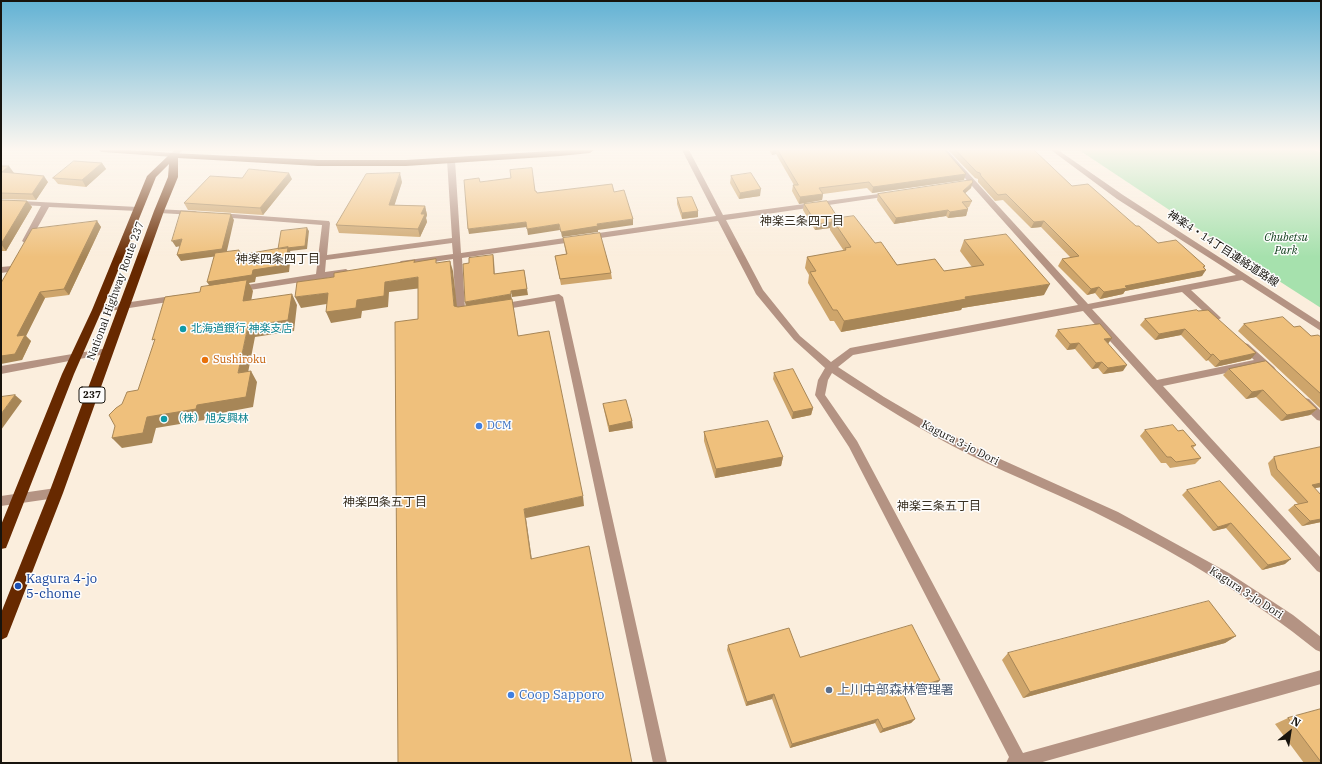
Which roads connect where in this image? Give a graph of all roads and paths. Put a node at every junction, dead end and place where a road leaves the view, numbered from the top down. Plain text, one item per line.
1 (148, 186) edge
2 (169, 186) edge
3 (453, 186) edge
4 (703, 186) edge
5 (977, 186) edge
6 (1104, 186) edge
7 (896, 193) edge
8 (1, 202) edge
9 (46, 205) junction
10 (138, 209) junction
11 (159, 211) junction
12 (719, 218) junction
13 (457, 240) junction
14 (22, 250) edge
15 (457, 256) junction
16 (322, 258) junction
17 (396, 265) edge
18 (1, 270) edge
19 (358, 270) edge
20 (320, 276) junction
21 (1243, 277) junction
22 (4, 280) edge
23 (1183, 288) junction
24 (227, 291) edge
25 (189, 297) edge
26 (125, 305) junction
27 (491, 308) edge
28 (1085, 308) junction
29 (97, 310) junction
30 (476, 311) edge
31 (1222, 325) edge
32 (1321, 328) edge
33 (1239, 340) edge
34 (108, 351) junction
35 (76, 357) junction
36 (1262, 362) junction
37 (831, 367) junction
38 (1, 370) edge
39 (1278, 377) edge
40 (1155, 384) junction
41 (1300, 397) edge
42 (1321, 417) edge
43 (56, 493) junction
44 (20, 497) junction
45 (1, 501) edge
46 (1, 543) edge
47 (1321, 567) edge
48 (1, 632) edge
49 (1321, 644) edge
50 (1321, 677) edge
51 (1016, 762) edge
52 (660, 763) edge

1 - 10 highway, National Highway Route 237 / 237
2 - 11 highway, National Highway Route 237 / 237
3 - 13 street
4 - 12 street, Kagura 3-jo Dori
5 - 28 street
6 - 21 street, 神楽4・14丁目連絡道路線
7 - 12 street
8 - 9 street
9 - 10 street
9 - 14 street
10 - 29 highway, National Highway Route 237 / 237
11 - 16 street
11 - 26 highway, National Highway Route 237 / 237
12 - 15 street
12 - 37 street, Kagura 3-jo Dori
13 - 15 street
13 - 16 street
15 - 17 street
15 - 30 street
16 - 20 street
18 - 22 street
19 - 20 street
20 - 24 street
21 - 23 street
21 - 32 street, 神楽4・14丁目連絡道路線
23 - 28 street
23 - 31 street
25 - 26 street
26 - 29 street
26 - 34 highway, National Highway Route 237 / 237
27 - 52 street
28 - 37 street
28 - 40 street
29 - 35 highway, National Highway Route 237 / 237
33 - 36 street
34 - 35 street
34 - 43 highway, National Highway Route 237 / 237
35 - 38 street
35 - 44 highway, National Highway Route 237 / 237
36 - 39 street
36 - 40 street
37 - 49 street, Kagura 3-jo Dori
37 - 51 street
40 - 47 street
41 - 42 street
43 - 44 street
43 - 48 highway, National Highway Route 237 / 237
44 - 45 street
44 - 46 highway, National Highway Route 237 / 237
50 - 51 street

